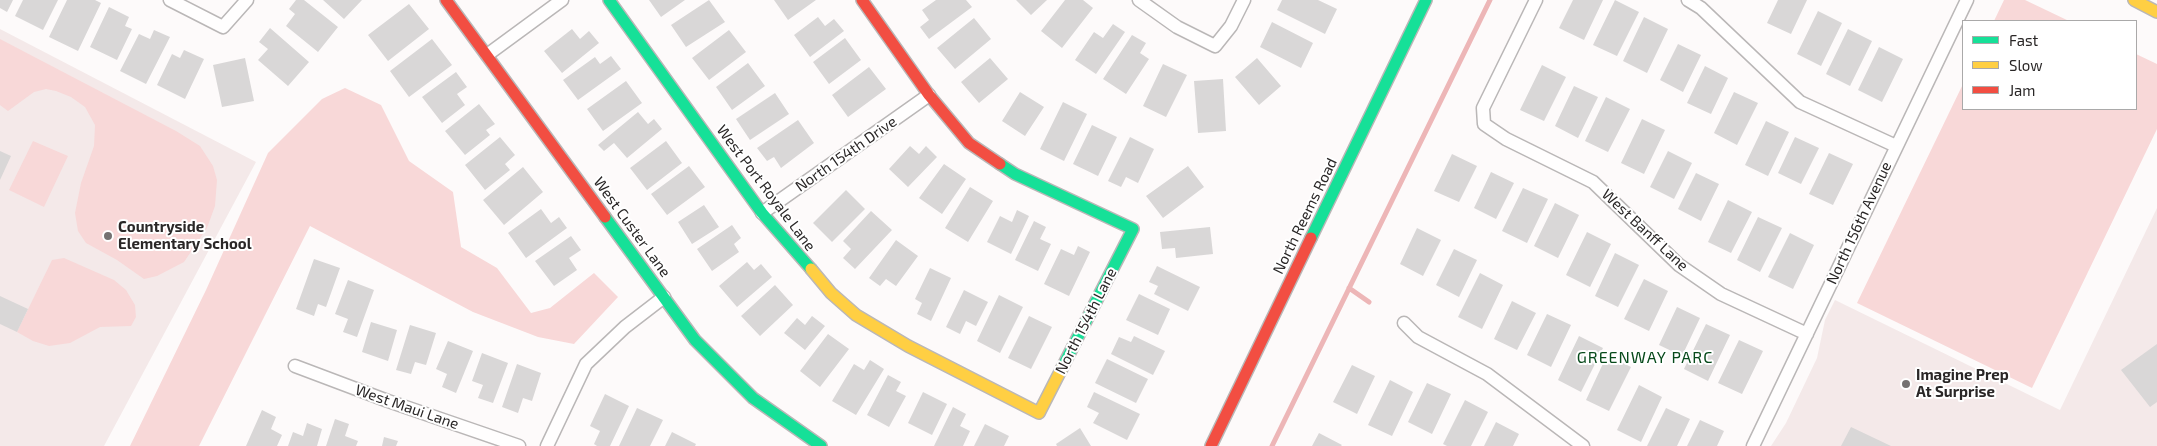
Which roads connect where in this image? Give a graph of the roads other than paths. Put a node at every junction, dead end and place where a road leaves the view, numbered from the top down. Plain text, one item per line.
1 (170, 0) edge
2 (248, 0) edge
3 (446, 0) edge
4 (562, 0) edge
5 (610, 0) edge
6 (862, 0) edge
7 (1139, 0) edge
8 (1244, 0) edge
9 (1426, 0) edge
10 (1536, 0) edge
11 (1688, 0) edge
12 (1967, 0) edge
13 (2134, 0) edge
14 (2157, 12) edge
15 (487, 55) junction
16 (929, 94) junction
17 (1896, 146) junction
18 (762, 213) junction
19 (664, 297) junction
20 (1404, 323) dead end
21 (1807, 334) junction
22 (295, 366) dead end
23 (1039, 413) joint
24 (519, 446) edge
25 (547, 446) edge
26 (821, 446) edge
27 (1211, 446) edge
28 (1583, 446) edge
29 (1753, 446) edge

1 - 2 street
3 - 15 street, West Custer Lane
4 - 15 street
5 - 18 street, West Port Royale Lane
6 - 16 street
7 - 8 street
9 - 27 street, North Reems Road
10 - 21 street, West Banff Lane
11 - 17 street
12 - 17 street, North 156th Avenue
13 - 14 street
15 - 19 street, West Custer Lane
16 - 18 street, North 154th Drive
16 - 23 street, North 154th Lane
17 - 21 street, North 156th Avenue
18 - 23 street, West Port Royale Lane
19 - 25 street
19 - 26 street, West Custer Lane
20 - 28 street
21 - 29 street, North 156th Avenue
22 - 24 street, West Maui Lane

